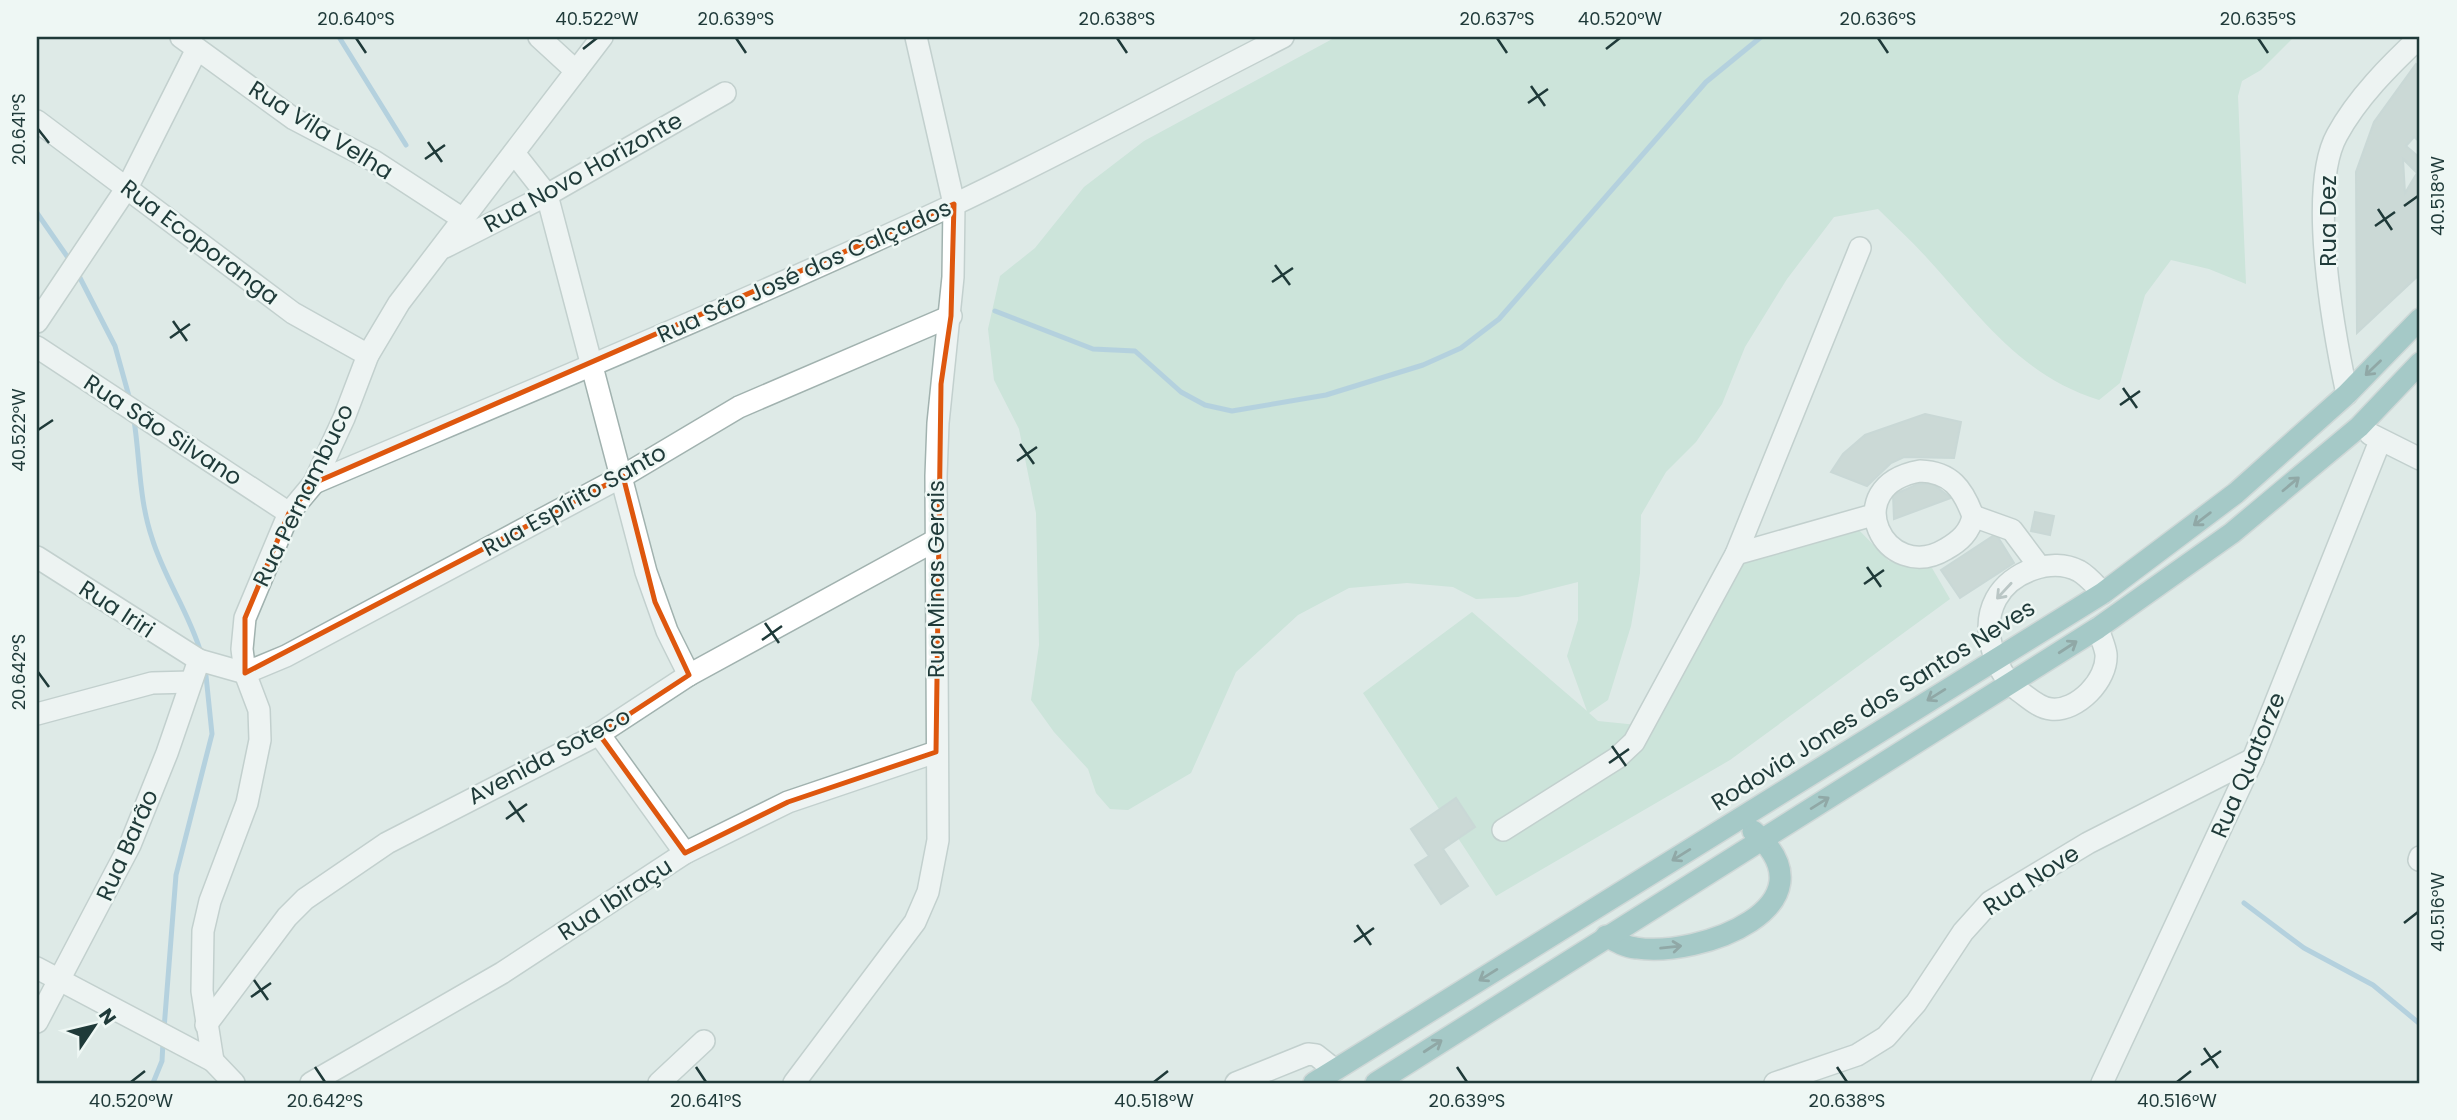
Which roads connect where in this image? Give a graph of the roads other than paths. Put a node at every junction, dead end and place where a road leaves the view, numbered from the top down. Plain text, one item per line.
1 (538, 37) edge
2 (603, 37) edge
3 (916, 37) edge
4 (2420, 37) edge
5 (1275, 39) edge
6 (189, 43) edge
7 (576, 71) junction
8 (725, 93) dead end
9 (37, 121) edge
10 (514, 153) junction
11 (128, 186) junction
12 (547, 195) junction
13 (954, 204) junction
14 (463, 219) junction
15 (1860, 248) dead end
16 (440, 250) junction
17 (951, 316) junction
18 (2420, 319) edge
19 (37, 322) edge
20 (37, 347) edge
21 (368, 355) junction
22 (2420, 363) edge
23 (589, 365) junction
24 (2347, 394) junction
25 (2359, 427) junction
26 (2381, 440) junction
27 (2420, 458) edge
28 (623, 476) junction
29 (314, 483) junction
30 (289, 513) junction
31 (1873, 515) junction
32 (1973, 516) junction
33 (936, 540) junction
34 (1736, 554) junction
35 (37, 557) edge
36 (2039, 566) junction
37 (2103, 593) junction
38 (2098, 628) junction
39 (1994, 659) junction
40 (199, 660) junction
41 (246, 673) junction
42 (690, 675) junction
43 (191, 682) junction
44 (2011, 684) junction
45 (37, 714) edge
46 (599, 734) junction
47 (936, 751) junction
48 (2253, 759) junction
49 (1739, 819) junction
50 (1503, 830) dead end
51 (1762, 839) junction
52 (685, 853) junction
53 (1606, 936) junction
54 (37, 968) edge
55 (58, 980) junction
56 (37, 1022) edge
57 (206, 1025) junction
58 (704, 1041) dead end
59 (213, 1061) junction
60 (1335, 1070) junction
61 (234, 1083) edge
62 (311, 1083) edge
63 (659, 1083) edge
64 (794, 1083) edge
65 (1236, 1083) edge
66 (1314, 1083) edge
67 (1376, 1083) edge
68 (1775, 1083) edge
69 (2102, 1083) edge

1 - 7 street
2 - 7 street, Rua Pernambuco
3 - 13 street, Rua Minas Gerais
4 - 24 street, Rua Dez
5 - 13 street, Rua São José dos Calçados
6 - 11 street
6 - 14 street, Rua Vila Velha
7 - 10 street, Rua Pernambuco
8 - 12 street, Rua Novo Horizonte
9 - 11 street, Rua Ecoporanga
10 - 12 street
10 - 14 street, Rua Pernambuco
11 - 19 street
11 - 21 street, Rua Ecoporanga
12 - 16 street, Rua Novo Horizonte
12 - 23 street
13 - 17 street, Rua Minas Gerais
13 - 23 street, Rua São José dos Calçados
14 - 16 street, Rua Pernambuco
15 - 34 street
16 - 21 street, Rua Pernambuco
17 - 28 street, Rua Espírito Santo
17 - 33 street, Rua Minas Gerais
18 -> 24 main road, Rodovia Jones dos Santos Neves
20 - 30 street, Rua São Silvano
21 - 29 street, Rua Pernambuco
22 - 25 main road
23 - 28 street
23 - 29 street, Rua São José dos Calçados
24 -> 37 main road, Rodovia Jones dos Santos Neves
25 - 26 street
38 -> 25 main road
26 - 27 street
26 - 48 street, Rua Quatorze
28 - 41 street, Rua Espírito Santo
28 - 42 street
29 - 30 street, Rua Pernambuco
30 - 41 street, Rua Pernambuco
31 - 32 street
31 - 32 street
31 - 34 street
32 - 36 street
33 - 42 street, Avenida Soteco
33 - 47 street, Rua Minas Gerais
34 - 50 street
35 - 40 street, Rua Iriri
36 - 37 street
36 -> 39 street
37 - 39 main road, Rodovia Jones dos Santos Neves
44 -> 38 main road
38 - 44 street
39 - 44 street
39 -> 49 main road, Rodovia Jones dos Santos Neves
40 - 41 street
40 - 43 street, Rua Barão
41 - 57 street, Rua Pernambuco
42 - 46 street, Avenida Soteco
43 - 45 street
43 - 55 street, Rua Barão
51 -> 44 main road
46 - 52 street
46 - 57 street, Avenida Soteco
47 - 52 street, Rua Ibiraçu
47 - 64 street, Rua Minas Gerais
48 - 68 street, Rua Nove
48 - 69 street, Rua Quatorze
49 - 51 main road
49 -> 60 main road, Rodovia Jones dos Santos Neves
51 - 53 main road
53 -> 51 main road
52 - 62 street, Rua Ibiraçu
67 -> 53 main road
54 - 55 street
55 - 56 street, Rua Barão
55 - 59 street
57 - 59 street, Rua Pernambuco
58 - 63 street
59 - 61 street
60 - 65 street
60 - 66 main road, Rodovia Jones dos Santos Neves

